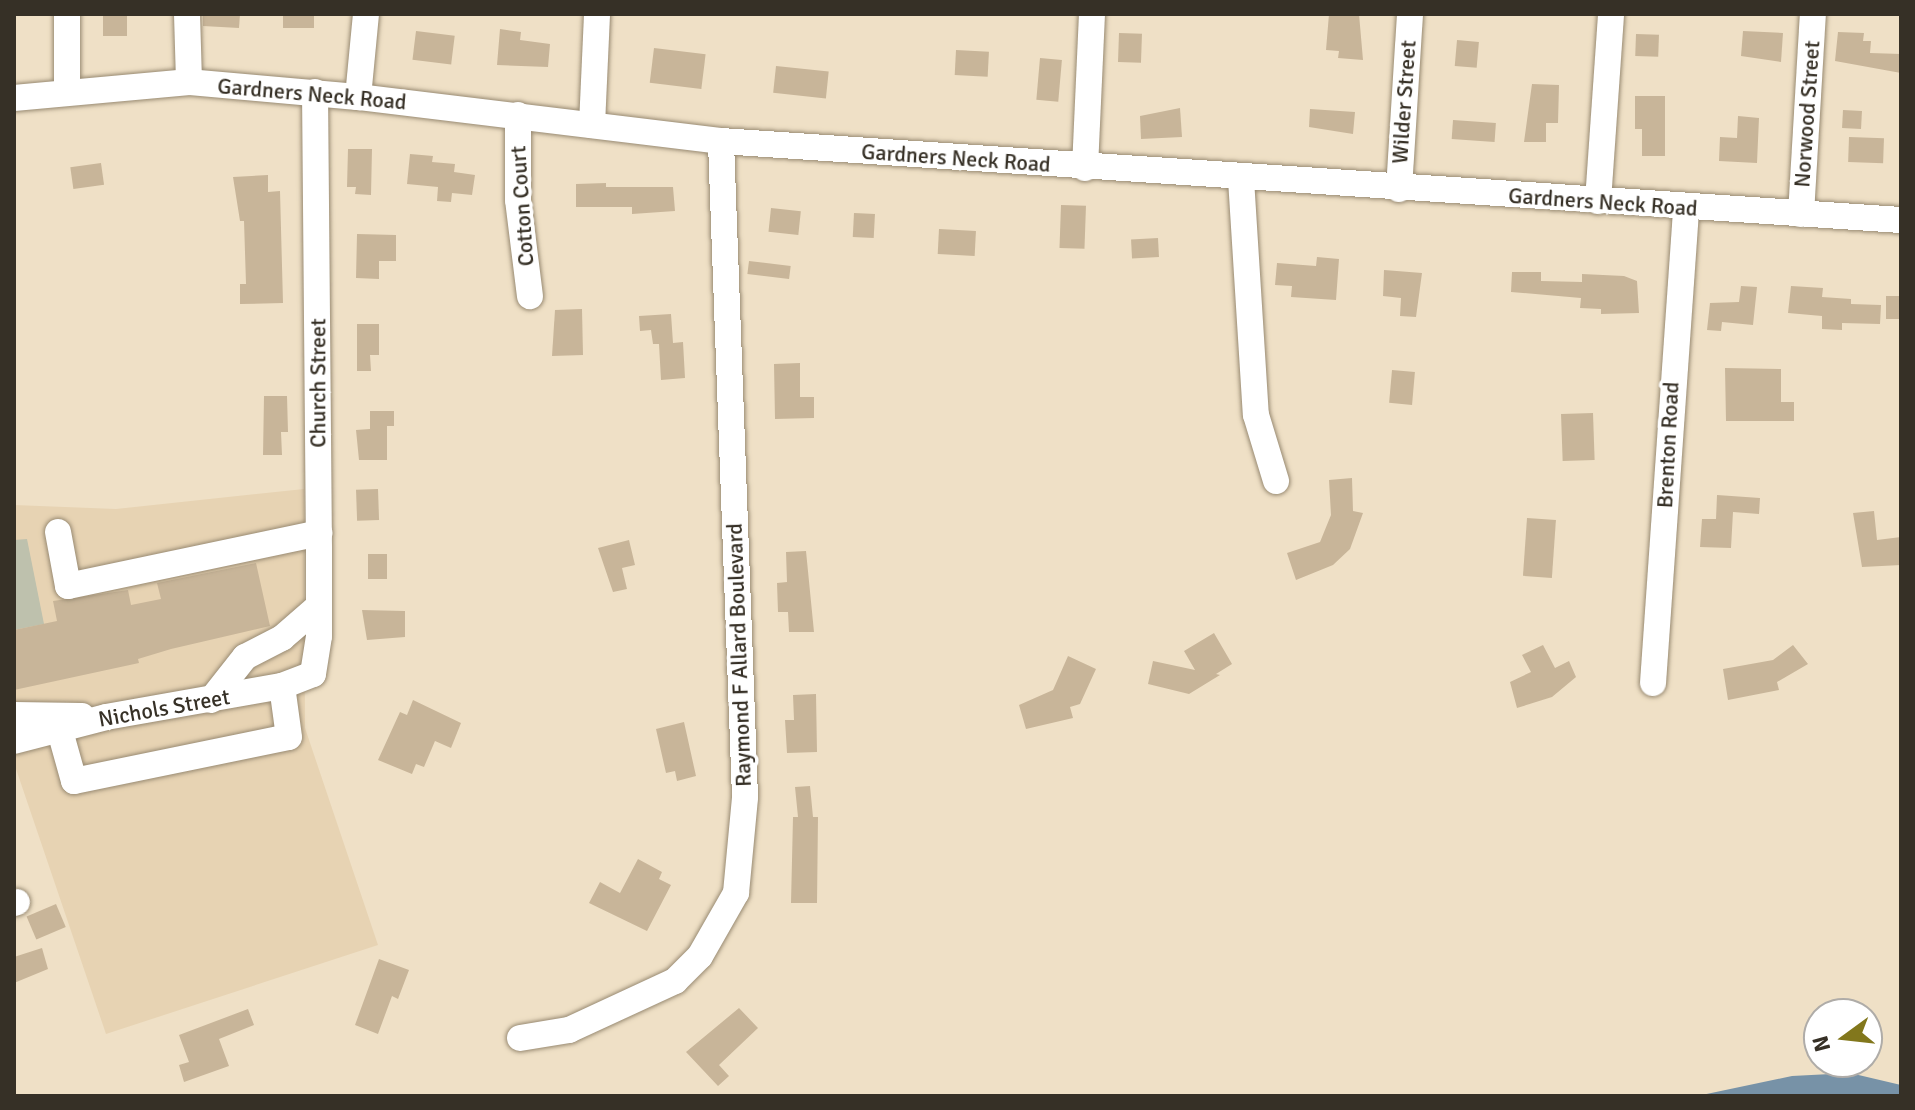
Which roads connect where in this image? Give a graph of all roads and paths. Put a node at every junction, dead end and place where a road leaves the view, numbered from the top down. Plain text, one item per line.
1 (67, 14) edge
2 (187, 14) edge
3 (366, 14) edge
4 (597, 14) edge
5 (1092, 14) edge
6 (1410, 14) edge
7 (1611, 14) edge
8 (1813, 14) edge
9 (189, 82) junction
10 (67, 91) junction
11 (315, 92) junction
12 (358, 97) junction
13 (14, 98) edge
14 (518, 115) junction
15 (592, 125) junction
16 (721, 141) junction
17 (1085, 168) junction
18 (1241, 179) junction
19 (1399, 189) junction
20 (1598, 201) junction
21 (1686, 207) junction
22 (1801, 214) junction
23 (1901, 220) edge
24 (530, 296) dead end
25 (1276, 481) dead end
26 (58, 532) dead end
27 (319, 533) junction
28 (319, 606) junction
29 (313, 674) joint
30 (1653, 683) dead end
31 (282, 686) junction
32 (211, 700) junction
33 (14, 715) edge
34 (106, 717) junction
35 (60, 731) junction
36 (14, 741) edge
37 (520, 1038) dead end

1 - 10 street
2 - 9 street
3 - 12 street
4 - 15 street
5 - 17 street
6 - 19 street, Wilder Street
7 - 20 street
8 - 22 street, Norwood Street
9 - 10 street, Gardners Neck Road
9 - 11 street, Gardners Neck Road
10 - 13 street, Gardners Neck Road
11 - 12 street, Gardners Neck Road
11 - 27 street, Church Street
12 - 14 street, Gardners Neck Road
14 - 15 street, Gardners Neck Road
14 - 24 street, Cotton Court
15 - 16 street, Gardners Neck Road
16 - 17 street, Gardners Neck Road
16 - 37 street, Raymond F Allard Boulevard
17 - 18 street, Gardners Neck Road
18 - 19 street, Gardners Neck Road
18 - 25 street
19 - 20 street, Gardners Neck Road
20 - 21 street, Gardners Neck Road
21 - 22 street, Gardners Neck Road
21 - 30 street, Brenton Road
22 - 23 street, Gardners Neck Road
26 - 27 street
27 - 28 street, Church Street
28 - 29 street, Church Street
28 - 32 street
29 - 31 street, Nichols Street
31 - 32 street, Nichols Street
31 - 35 street
32 - 34 street, Nichols Street
33 - 34 street
34 - 35 street, Nichols Street
35 - 36 street, Nichols Street

